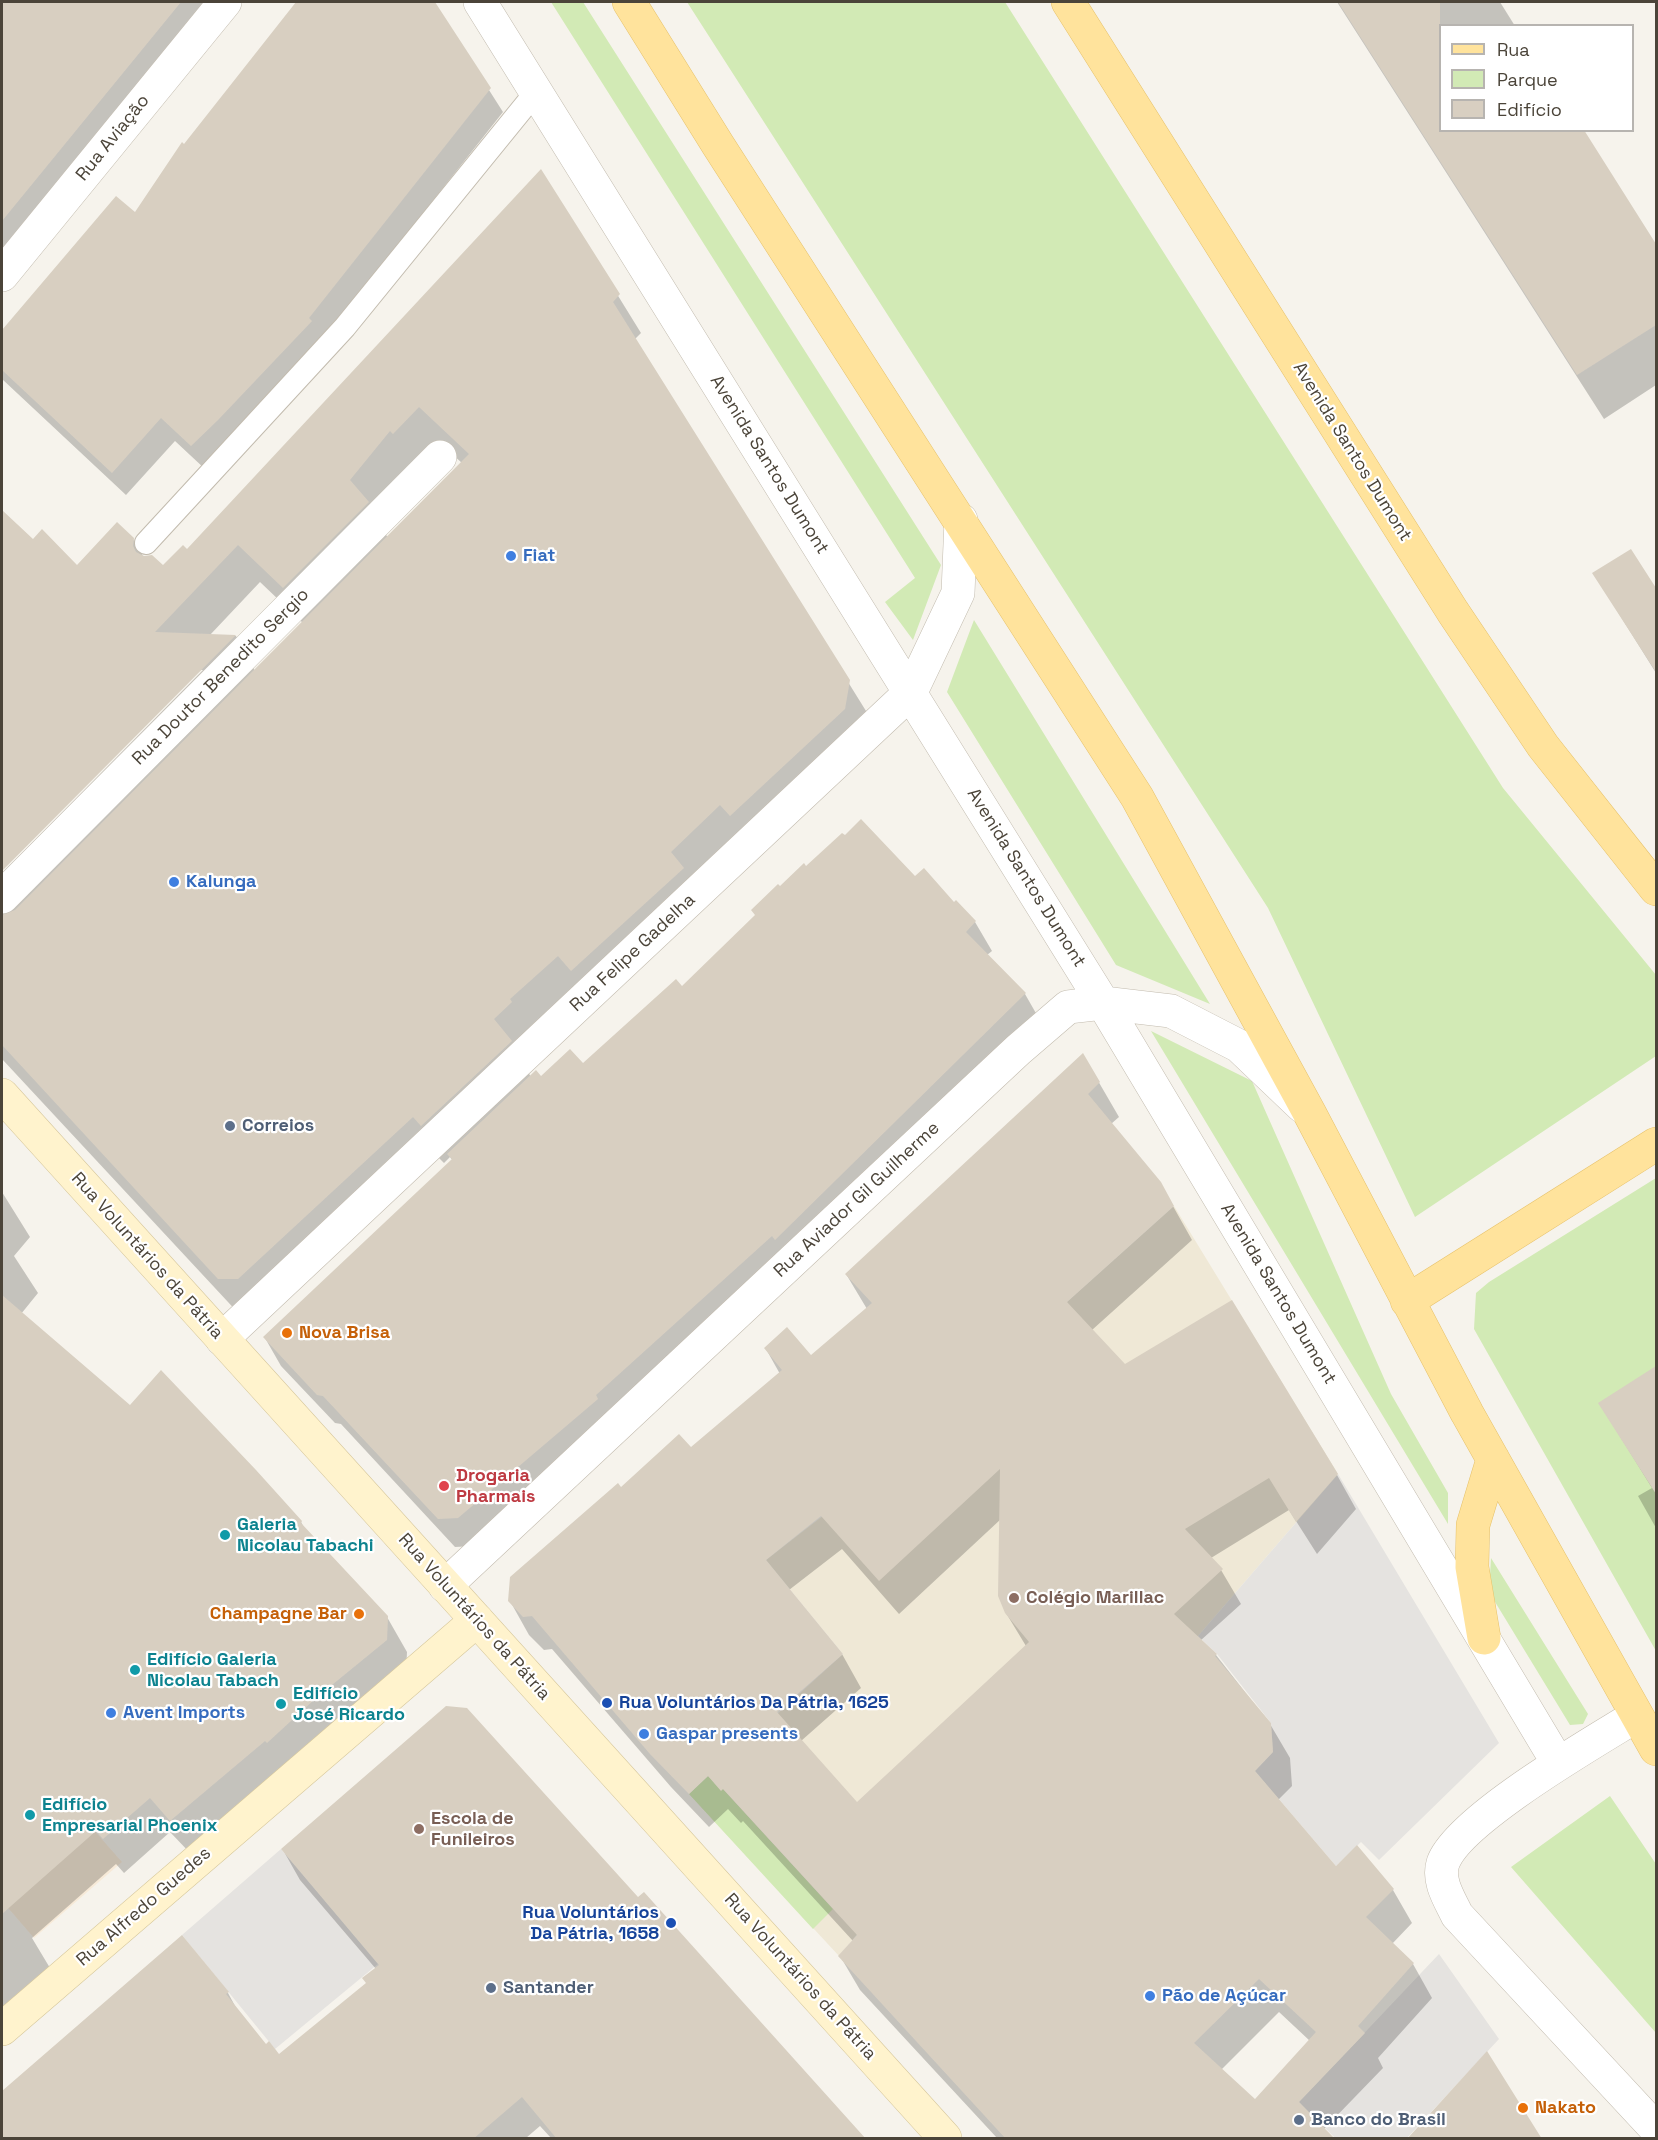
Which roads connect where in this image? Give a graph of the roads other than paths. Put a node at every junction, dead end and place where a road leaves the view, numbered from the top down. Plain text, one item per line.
1 (225, 2) edge
2 (480, 2) edge
3 (629, 2) edge
4 (1068, 2) edge
5 (536, 92) junction
6 (2, 275) edge
7 (440, 458) dead end
8 (961, 520) junction
9 (146, 543) dead end
10 (911, 692) junction
11 (1656, 889) edge
12 (2, 897) edge
13 (1103, 1003) junction
14 (2, 1095) edge
15 (1310, 1114) junction
16 (1656, 1144) edge
17 (1407, 1301) junction
18 (222, 1339) junction
19 (1493, 1460) junction
20 (445, 1586) junction
21 (477, 1620) junction
22 (1484, 1638) junction
23 (1636, 1716) junction
24 (1656, 1749) edge
25 (1558, 1763) junction
26 (2, 2029) edge
27 (1656, 2129) edge
28 (945, 2139) edge

1 - 6 street, Rua Aviação
2 - 5 street, Avenida Santos Dumont
3 - 8 main road
4 - 11 main road, Avenida Santos Dumont
5 - 9 lane
5 - 10 street, Avenida Santos Dumont
7 - 12 street, Rua Doutor Benedito Sergio
8 - 10 street, Rua Felipe Gadelha
8 - 15 main road
10 - 13 street, Avenida Santos Dumont
10 - 18 street, Rua Felipe Gadelha
13 - 15 street, Rua Aviador Gil Guilherme
13 - 20 street, Rua Aviador Gil Guilherme
13 - 22 street, Avenida Santos Dumont
14 - 18 main road, Rua Voluntários da Pátria
15 - 17 main road
16 - 17 main road
17 - 19 main road
18 - 20 main road, Rua Voluntários da Pátria
19 - 22 main road
19 - 23 main road
20 - 21 main road, Rua Voluntários da Pátria
21 - 26 main road, Rua Alfredo Guedes
21 - 28 main road, Rua Voluntários da Pátria
22 - 25 street, Avenida Santos Dumont
23 - 24 main road
23 - 25 street
25 - 27 street

